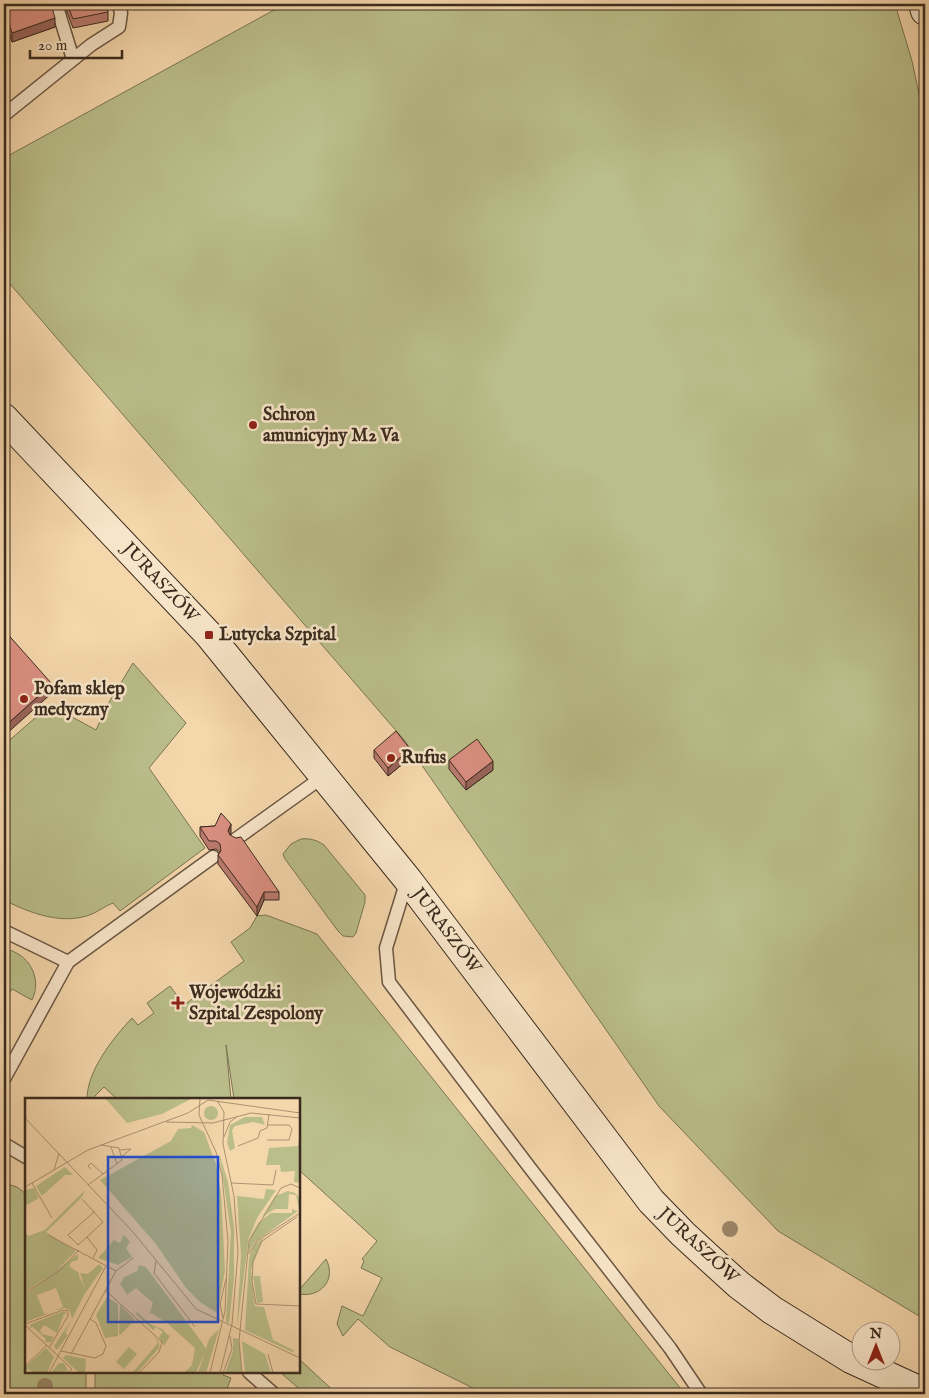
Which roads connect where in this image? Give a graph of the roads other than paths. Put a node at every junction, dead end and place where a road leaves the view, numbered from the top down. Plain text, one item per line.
1 (56, 4) edge
2 (118, 4) edge
3 (923, 4) edge
4 (925, 11) edge
5 (73, 59) junction
6 (4, 115) edge
7 (4, 418) edge
8 (324, 776) junction
9 (236, 840) edge
10 (213, 856) dead end
11 (408, 880) junction
12 (4, 931) edge
13 (68, 962) junction
14 (4, 1079) edge
15 (4, 1144) edge
16 (25, 1156) edge
17 (250, 1373) edge
18 (925, 1393) edge
19 (274, 1394) edge
20 (701, 1394) edge

1 - 5 lane
2 - 5 lane
3 - 4 street
5 - 6 lane
7 - 8 street, JURASZÓW
8 - 9 lane
8 - 11 street, JURASZÓW
10 - 13 lane
11 - 18 street, JURASZÓW
11 - 20 lane
12 - 13 lane
13 - 14 lane
15 - 16 lane
17 - 19 lane

